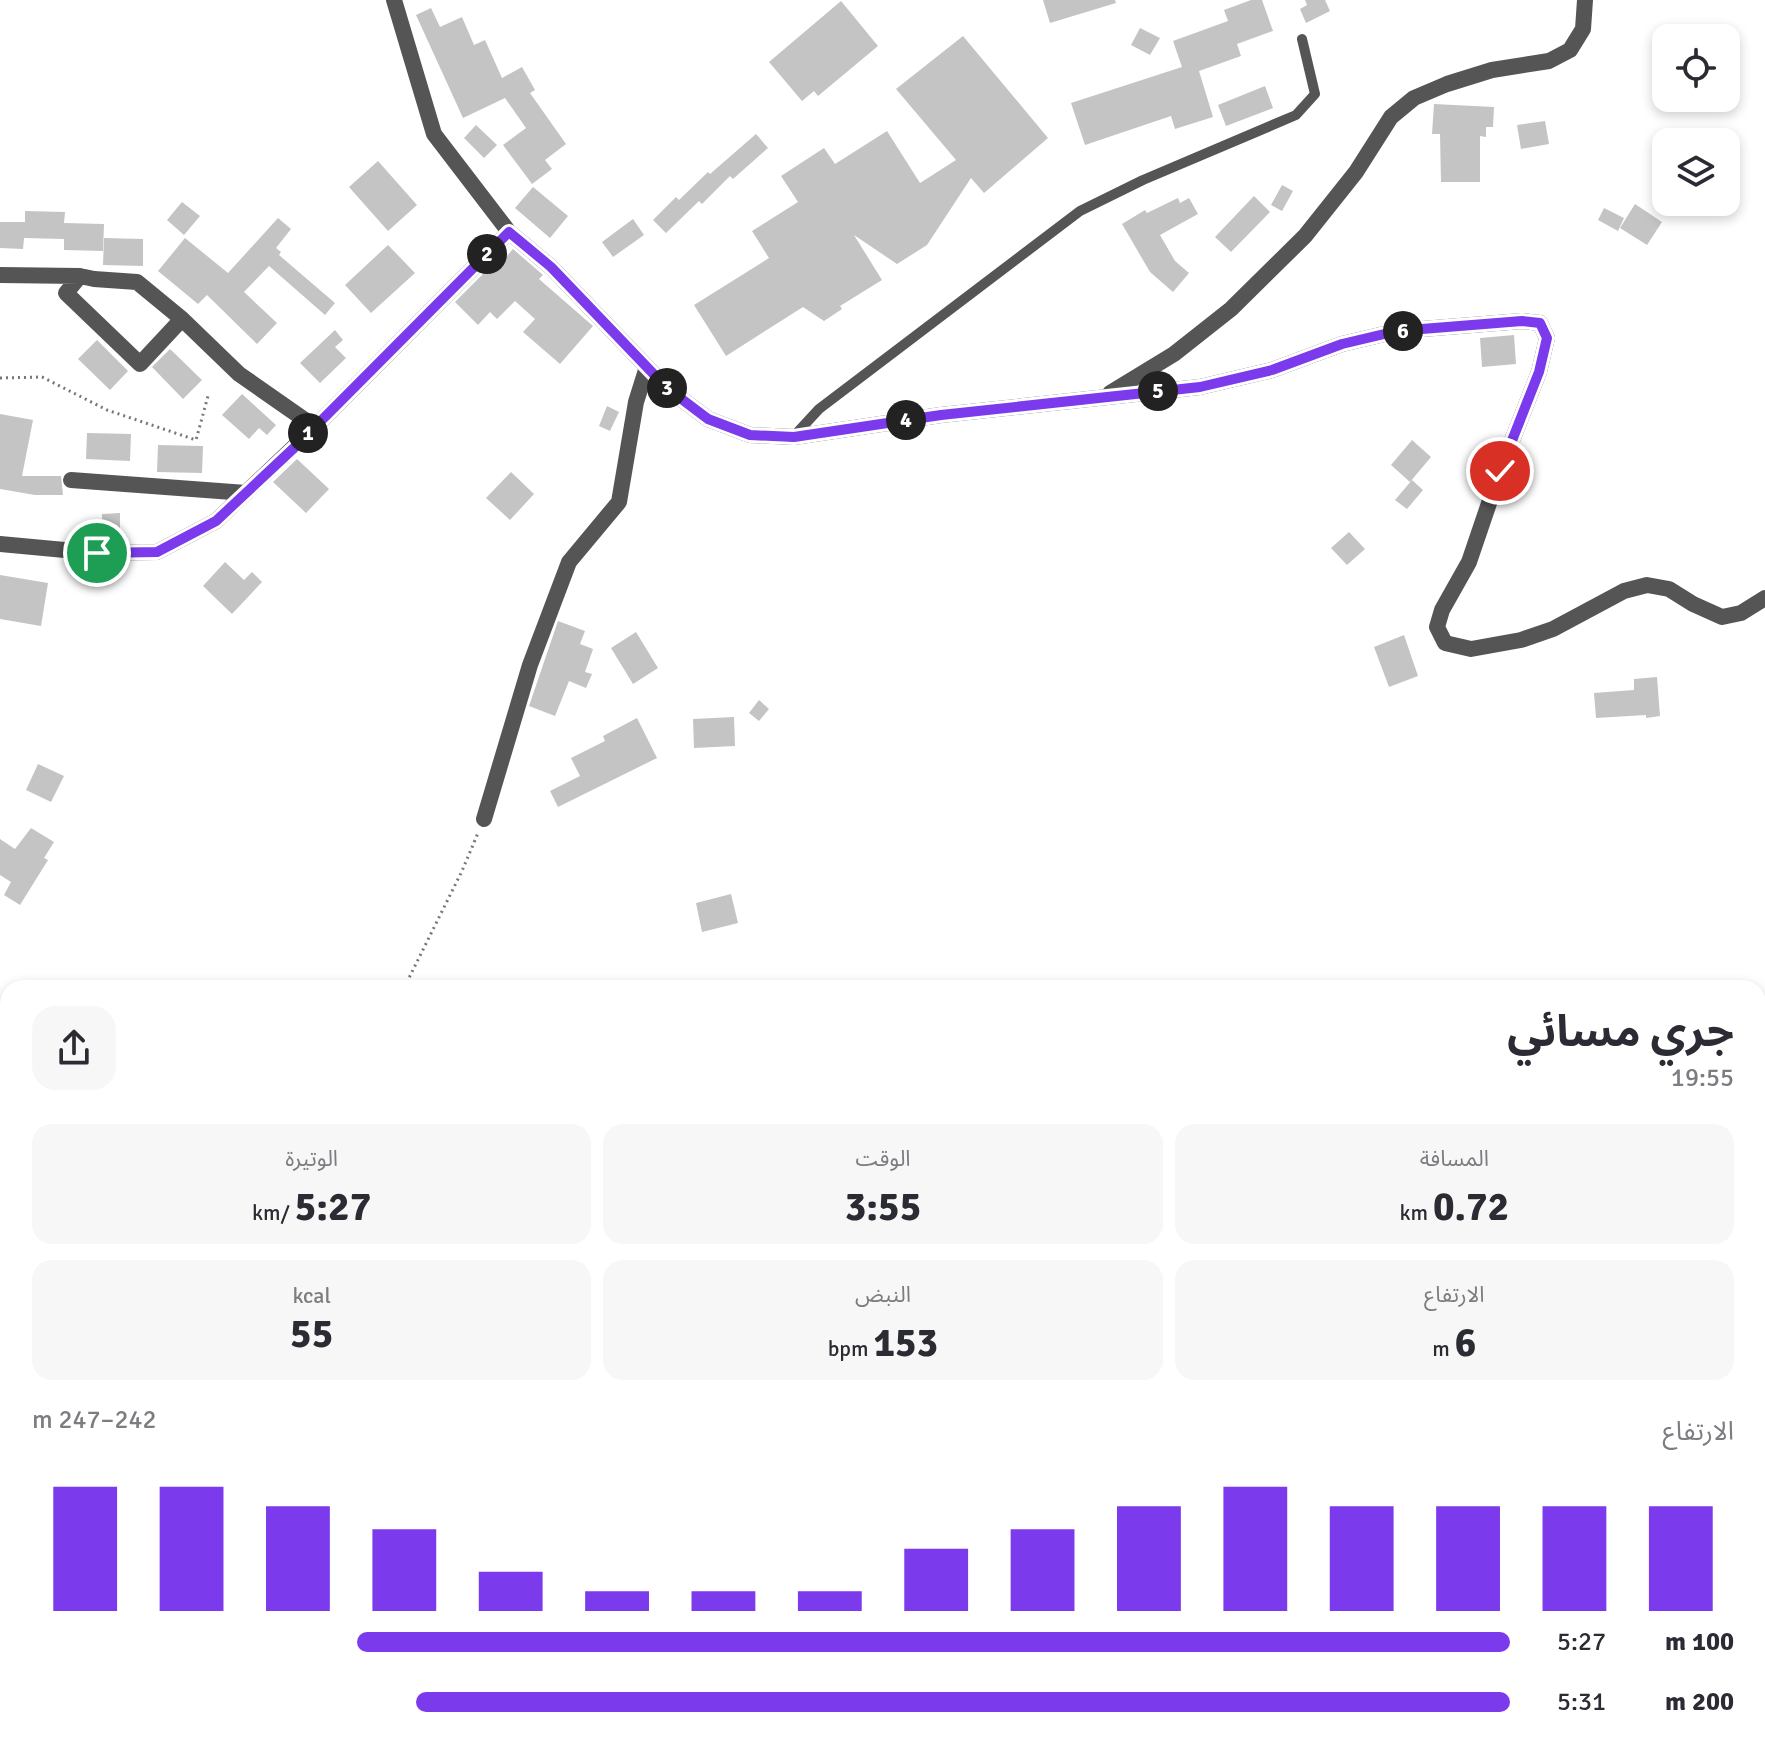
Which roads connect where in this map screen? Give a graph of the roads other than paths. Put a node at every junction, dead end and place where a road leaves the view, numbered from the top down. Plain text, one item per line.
1 (394, 0) edge
2 (1585, 0) edge
3 (1302, 39) dead end
4 (509, 232) junction
5 (80, 276) junction
6 (5, 278) edge
7 (182, 319) junction
8 (647, 367) junction
9 (1106, 396) junction
10 (315, 427) junction
11 (794, 437) junction
12 (71, 480) dead end
13 (246, 493) junction
14 (0, 544) edge
15 (1765, 598) edge
16 (484, 819) road end

1 - 4 street
2 - 9 street
3 - 11 lane
4 - 8 street
4 - 10 street
5 - 6 street
5 - 7 street
5 - 7 street
7 - 10 street
8 - 11 street
8 - 16 street
9 - 11 street
9 - 15 street
10 - 13 street
12 - 13 street
13 - 14 street

